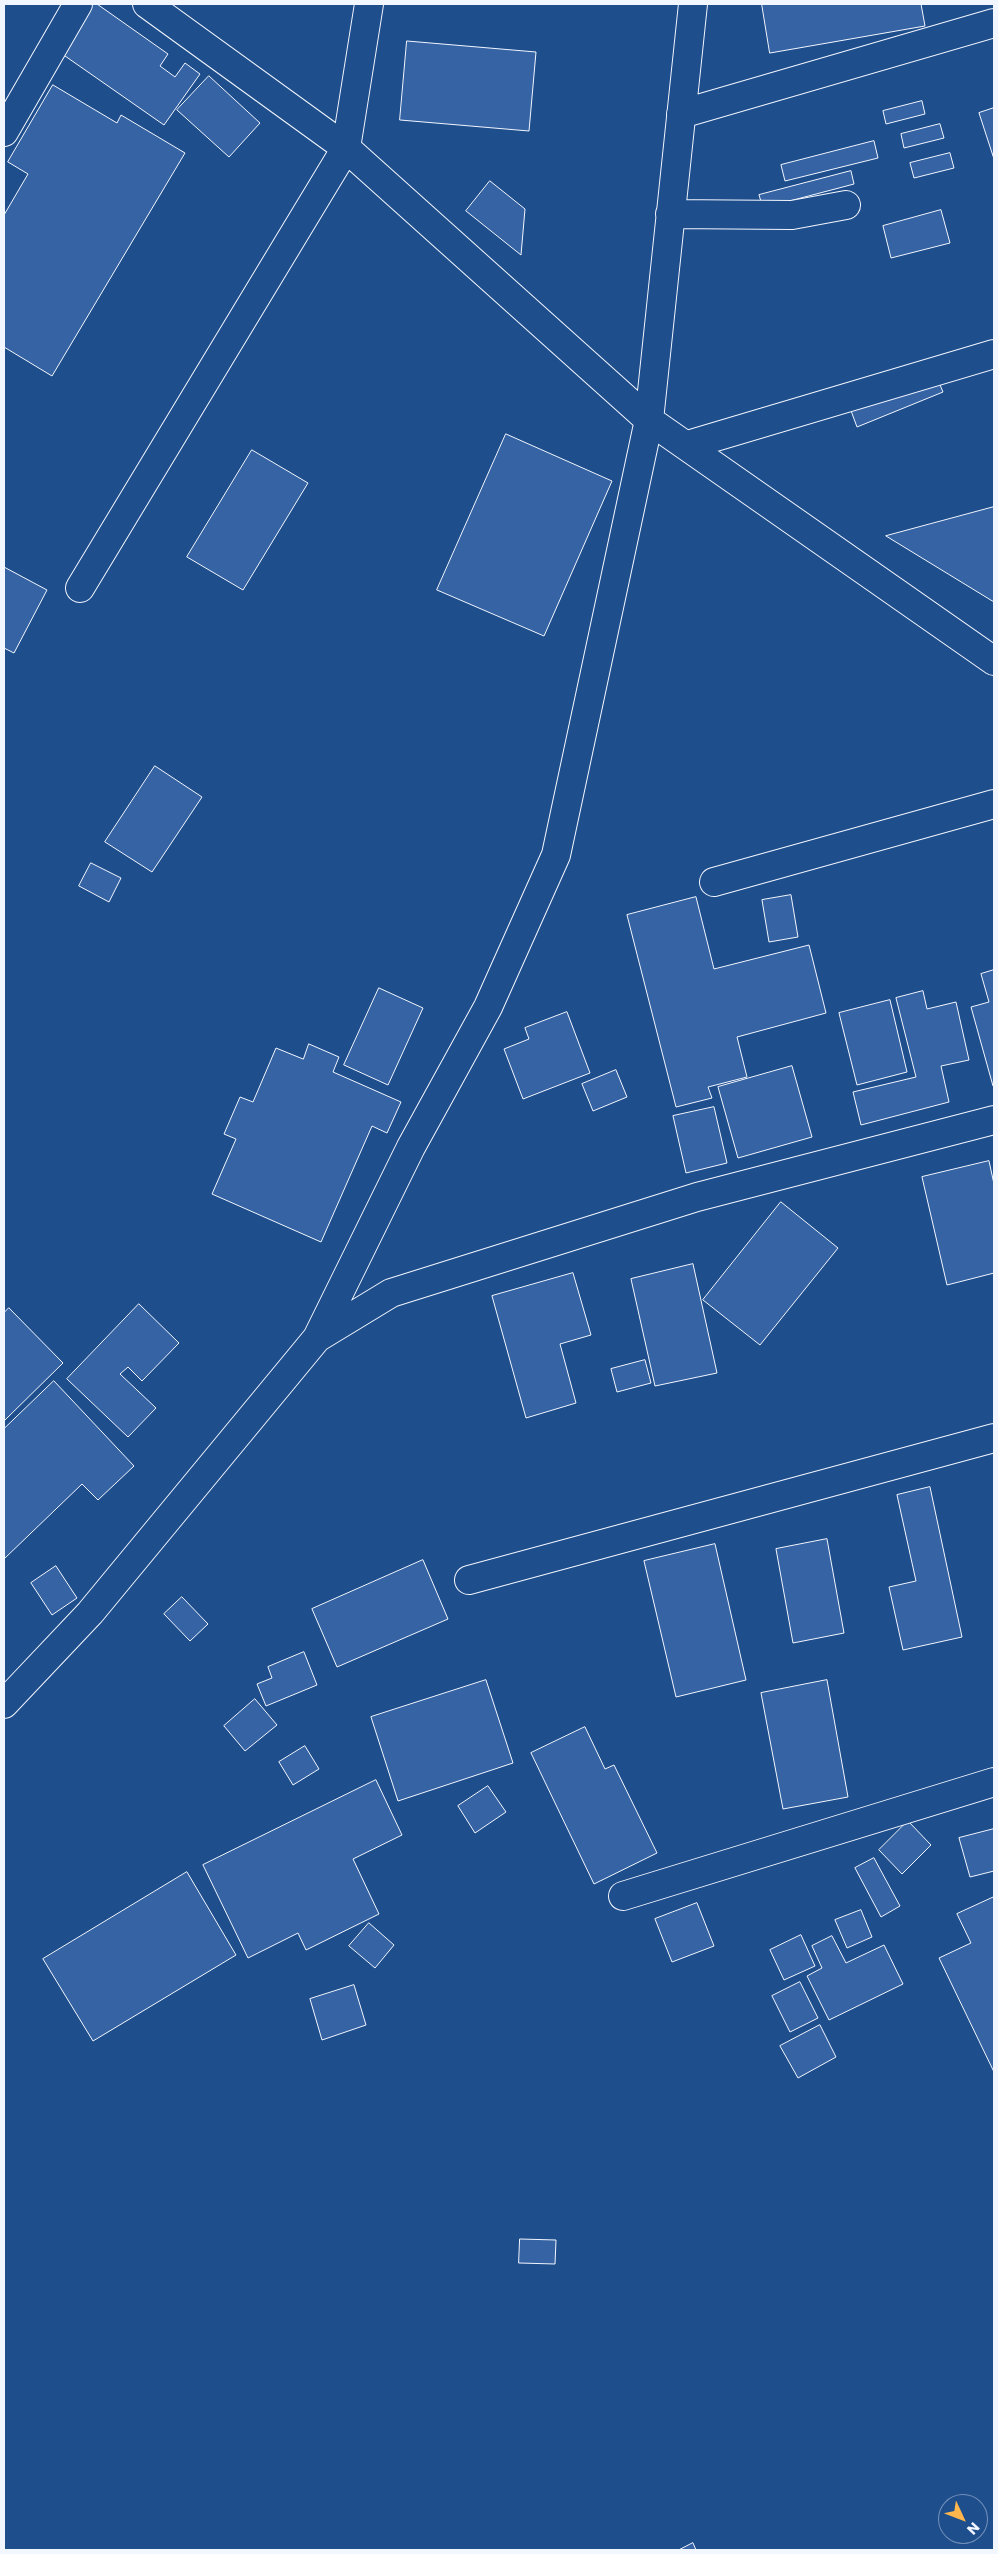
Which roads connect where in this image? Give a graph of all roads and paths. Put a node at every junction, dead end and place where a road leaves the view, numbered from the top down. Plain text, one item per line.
1 (78, 4) edge
2 (147, 4) edge
3 (369, 4) edge
4 (693, 4) edge
5 (994, 23) edge
6 (681, 114) junction
7 (4, 132) edge
8 (346, 148) junction
9 (846, 204) dead end
10 (670, 214) junction
11 (994, 354) edge
12 (649, 420) junction
13 (688, 446) junction
14 (80, 588) dead end
15 (994, 660) edge
16 (994, 804) edge
17 (714, 882) dead end
18 (994, 1120) edge
19 (317, 1338) junction
20 (994, 1438) edge
21 (469, 1580) dead end
22 (4, 1704) edge
23 (994, 1782) edge
24 (623, 1896) dead end

1 - 7 street
2 - 8 street
3 - 8 street
4 - 6 street
5 - 6 street
6 - 10 street
8 - 12 street
8 - 14 street
9 - 10 street
10 - 12 street
11 - 13 street
12 - 13 street
12 - 19 street
13 - 15 street
16 - 17 street
18 - 19 street
19 - 22 street
20 - 21 street
23 - 24 street

